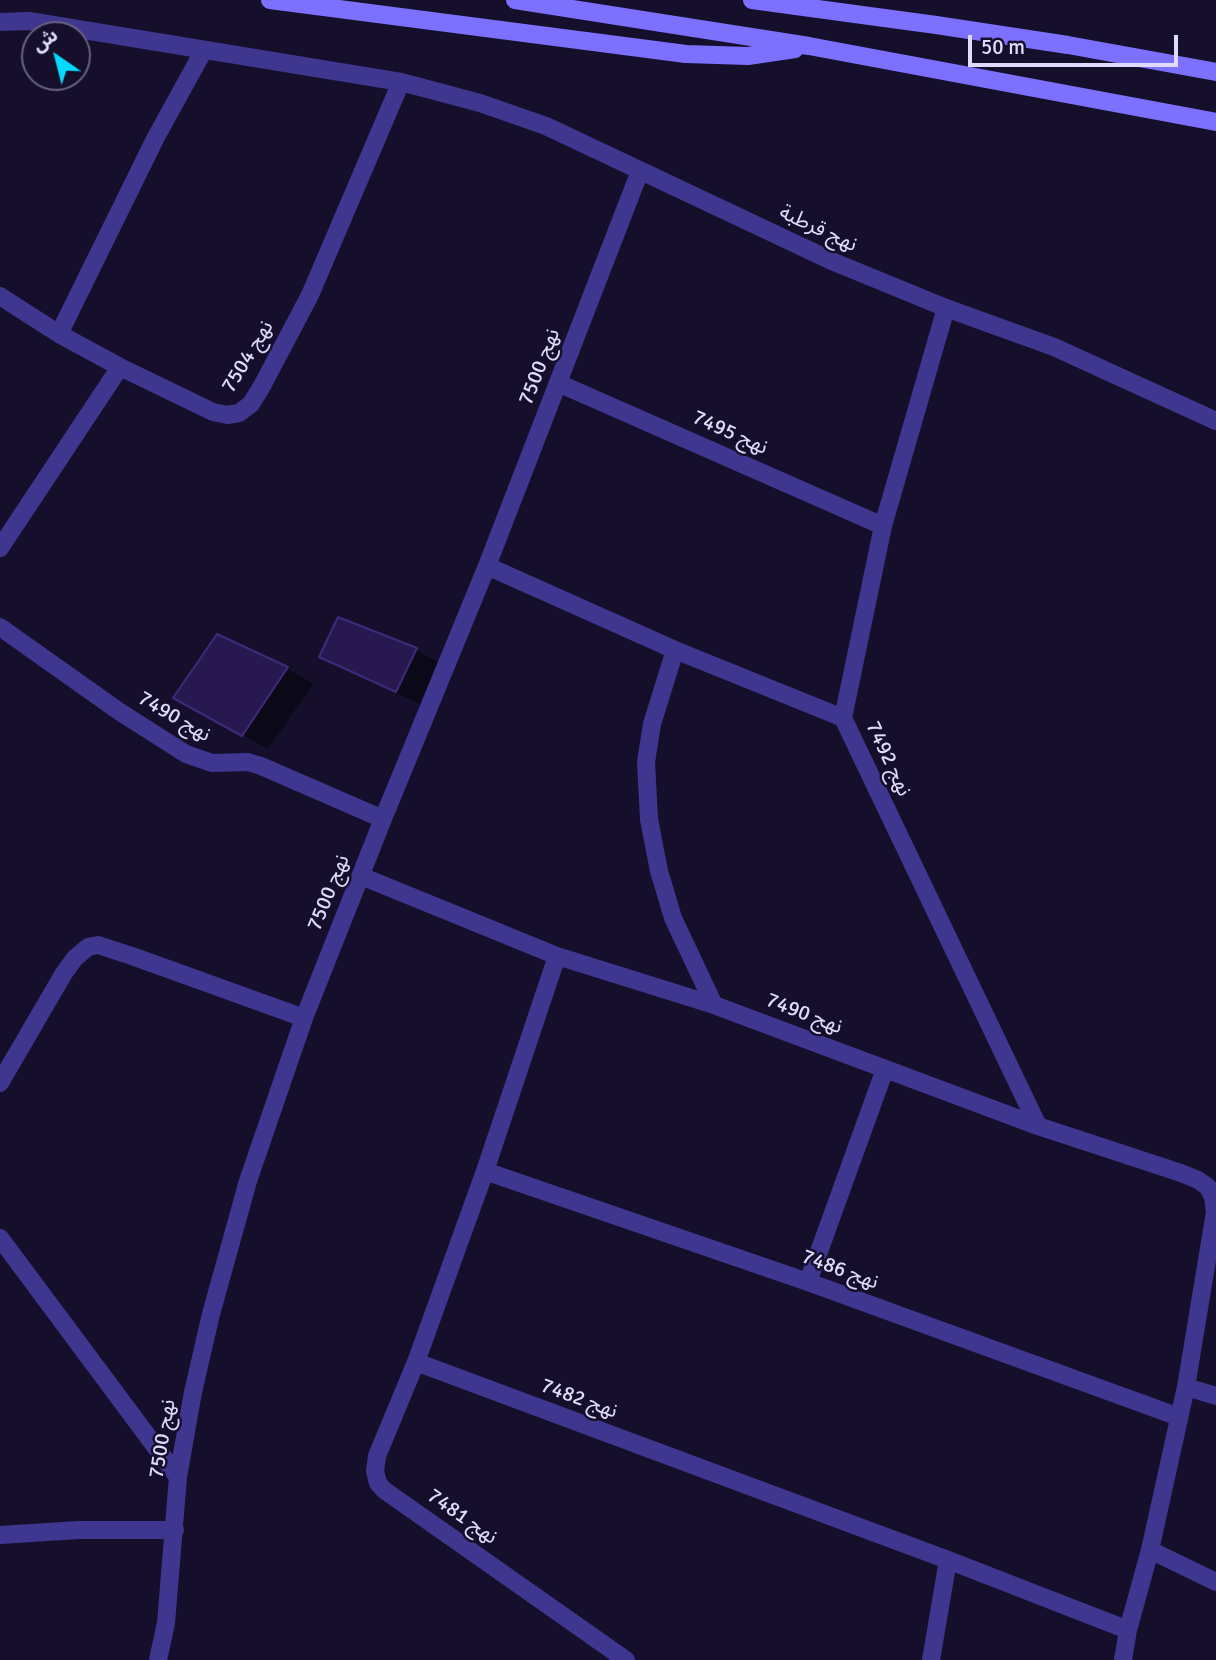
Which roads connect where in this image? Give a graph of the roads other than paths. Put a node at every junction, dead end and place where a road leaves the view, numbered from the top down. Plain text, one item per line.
1 (270, 0) edge
2 (514, 0) edge
3 (752, 0) edge
4 (798, 4) edge
5 (0, 22) edge
6 (809, 47) junction
7 (204, 50) junction
8 (1216, 72) edge
9 (401, 82) junction
10 (1216, 122) edge
11 (640, 171) junction
12 (0, 296) edge
13 (946, 308) junction
14 (59, 334) junction
15 (120, 366) junction
16 (558, 383) junction
17 (1216, 421) edge
18 (883, 526) junction
19 (0, 548) edge
20 (487, 566) junction
21 (0, 627) edge
22 (675, 650) junction
23 (843, 718) junction
24 (383, 819) junction
25 (361, 876) junction
26 (557, 956) junction
27 (714, 1005) junction
28 (304, 1018) junction
29 (885, 1069) junction
30 (0, 1083) edge
31 (1038, 1126) junction
32 (485, 1171) junction
33 (1214, 1212) edge
34 (0, 1238) edge
35 (808, 1282) junction
36 (416, 1362) junction
37 (1186, 1387) junction
38 (1216, 1396) edge
39 (1179, 1417) junction
40 (178, 1477) junction
41 (175, 1530) junction
42 (0, 1535) edge
43 (1150, 1550) junction
44 (948, 1560) junction
45 (1216, 1582) edge
46 (1128, 1630) junction
47 (159, 1660) edge
48 (625, 1660) edge
49 (931, 1660) edge
50 (1123, 1660) edge

1 - 6 street
2 - 6 street
3 - 4 street
4 - 8 street
5 - 7 street, نهج قرطبة
6 - 10 street
7 - 9 street, نهج قرطبة
7 - 14 street
9 - 11 street, نهج قرطبة
9 - 15 street, نهج 7504
11 - 13 street, نهج قرطبة
11 - 16 street, نهج 7500
12 - 14 street, نهج 7504
13 - 17 street, نهج قرطبة
13 - 18 street, نهج 7492
14 - 15 street, نهج 7504
15 - 19 street
16 - 18 street, نهج 7495
16 - 20 street, نهج 7500
18 - 23 street, نهج 7492
20 - 22 street
20 - 24 street, نهج 7500
21 - 24 street, نهج 7490
22 - 23 street
22 - 27 street
23 - 31 street, نهج 7492
24 - 25 street, نهج 7500
25 - 26 street, نهج 7490
25 - 28 street, نهج 7500
26 - 27 street, نهج 7490
26 - 32 street
27 - 29 street, نهج 7490
28 - 30 street
28 - 40 street, نهج 7500
29 - 31 street, نهج 7490
29 - 35 street
31 - 33 street, نهج 7490
32 - 35 street, نهج 7486
32 - 36 street
33 - 37 street
34 - 40 street
35 - 39 street, نهج 7486
36 - 44 street, نهج 7482
36 - 48 street, نهج 7481
37 - 38 street
37 - 39 street
39 - 43 street
40 - 41 street, نهج 7500
41 - 42 street
41 - 47 street, نهج 7500
43 - 45 street
43 - 46 street
44 - 46 street, نهج 7482
44 - 49 street
46 - 50 street

